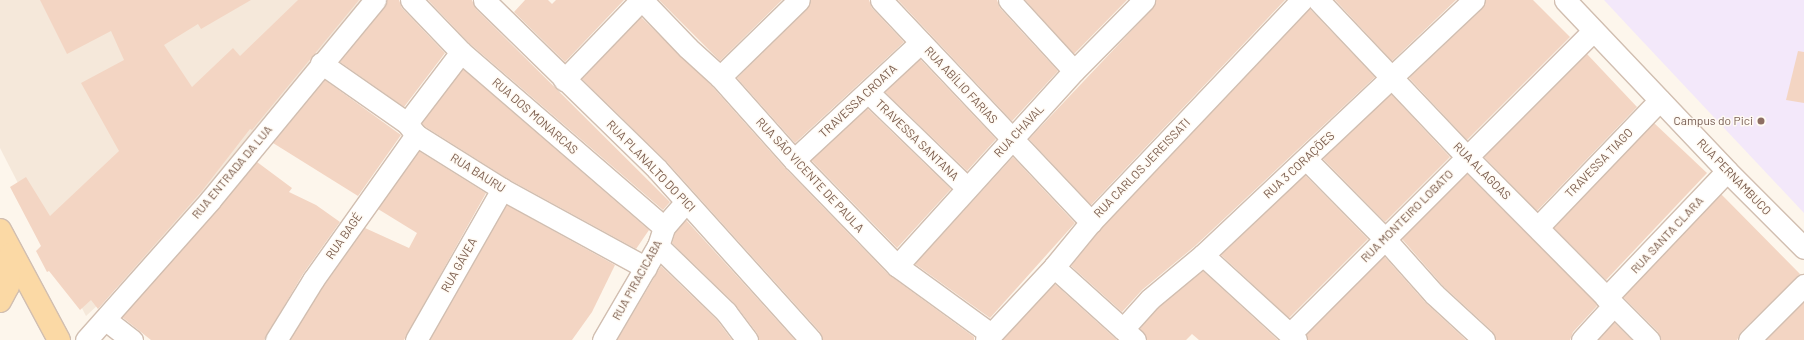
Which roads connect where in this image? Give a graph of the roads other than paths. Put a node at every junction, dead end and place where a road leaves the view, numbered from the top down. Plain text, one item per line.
1 (375, 0) edge
2 (411, 0) edge
3 (642, 0) edge
4 (799, 0) edge
5 (882, 0) edge
6 (1009, 0) edge
7 (1144, 0) edge
8 (1302, 0) edge
9 (1318, 0) edge
10 (1474, 0) edge
11 (1565, 0) edge
12 (493, 3) edge
13 (1593, 31) junction
14 (921, 42) junction
15 (461, 52) junction
16 (321, 63) junction
17 (1074, 71) junction
18 (720, 77) junction
19 (1393, 79) junction
20 (564, 80) junction
21 (868, 92) junction
22 (1660, 100) junction
23 (412, 129) junction
24 (1012, 138) junction
25 (1466, 156) junction
26 (1306, 159) junction
27 (794, 160) junction
28 (1727, 171) junction
29 (967, 188) junction
30 (502, 189) junction
31 (686, 202) junction
32 (1091, 222) junction
33 (1538, 227) junction
34 (0, 230) edge
35 (661, 237) junction
36 (1386, 239) junction
37 (1804, 248) edge
38 (11, 254) junction
39 (1203, 255) junction
40 (898, 266) junction
41 (1054, 267) junction
42 (646, 268) junction
43 (1804, 285) edge
44 (0, 301) edge
45 (1610, 302) junction
46 (106, 320) junction
47 (1129, 335) edge
48 (988, 337) edge
49 (1293, 337) edge
50 (59, 340) edge
51 (86, 340) edge
52 (132, 340) edge
53 (276, 340) edge
54 (416, 340) edge
55 (603, 340) edge
56 (747, 340) edge
57 (811, 340) edge
58 (1484, 340) edge
59 (1582, 340) edge
60 (1649, 340) edge
61 (1749, 340) edge

1 - 16 street, RUA ENTRADA DA LUA
2 - 15 street, RUA DOS MONARCAS
3 - 18 street, RUA SÃO VICENTE DE PAULA
3 - 20 street
4 - 18 street
5 - 14 street, RUA ABÍLIO FARIAS
6 - 17 street
7 - 17 street, RUA CHAVAL
8 - 32 street, RUA CARLOS JEREISSATI
9 - 19 street, RUA ALAGOAS
10 - 19 street, RUA 3 CORAÇÕES
11 - 13 street, RUA PERNAMBUCO
12 - 20 street, RUA PLANALTO DO PICI
13 - 22 street, RUA PERNAMBUCO
13 - 25 street, RUA MONTEIRO LOBATO
14 - 21 street, TRAVESSA CROATA
14 - 24 street, RUA ABÍLIO FARIAS
15 - 23 street, RUA BAGÉ
15 - 35 street, RUA DOS MONARCAS
16 - 23 street, RUA BAURU
16 - 46 street, RUA ENTRADA DA LUA
17 - 24 street, RUA CHAVAL
18 - 27 street, RUA SÃO VICENTE DE PAULA
19 - 25 street, RUA ALAGOAS
19 - 26 street, RUA 3 CORAÇÕES
20 - 31 street, RUA PLANALTO DO PICI
21 - 27 street, TRAVESSA CROATA
21 - 29 street, TRAVESSA SANTANA
22 - 28 street, RUA PERNAMBUCO
22 - 33 street, TRAVESSA TIAGO
23 - 30 street, RUA BAURU
23 - 53 street, RUA BAGÉ
24 - 29 street, RUA CHAVAL
24 - 32 street, RUA ABÍLIO FARIAS
25 - 33 street, RUA ALAGOAS
25 - 36 street, RUA MONTEIRO LOBATO
26 - 36 street
26 - 39 street, RUA 3 CORAÇÕES
27 - 40 street, RUA SÃO VICENTE DE PAULA
28 - 37 street, RUA PERNAMBUCO
28 - 45 street, RUA SANTA CLARA
29 - 40 street, RUA CHAVAL
30 - 42 street, RUA BAURU
30 - 54 street, RUA GÁVEA
31 - 35 street, RUA PIRACICABA
31 - 57 street, RUA PLANALTO DO PICI
32 - 41 street, RUA CARLOS JEREISSATI
33 - 45 street, RUA ALAGOAS
34 - 38 main road
35 - 42 street, RUA PIRACICABA
35 - 56 street, RUA DOS MONARCAS
36 - 49 street, RUA MONTEIRO LOBATO
36 - 58 street
38 - 44 main road
38 - 50 main road
39 - 47 street, RUA 3 CORAÇÕES
39 - 49 street
40 - 48 street, RUA SÃO VICENTE DE PAULA
41 - 47 street
41 - 48 street, RUA CARLOS JEREISSATI
42 - 55 street, RUA PIRACICABA
43 - 61 street
45 - 59 street, RUA SANTA CLARA
45 - 60 street, RUA ALAGOAS
46 - 51 street, RUA ENTRADA DA LUA
46 - 52 street

